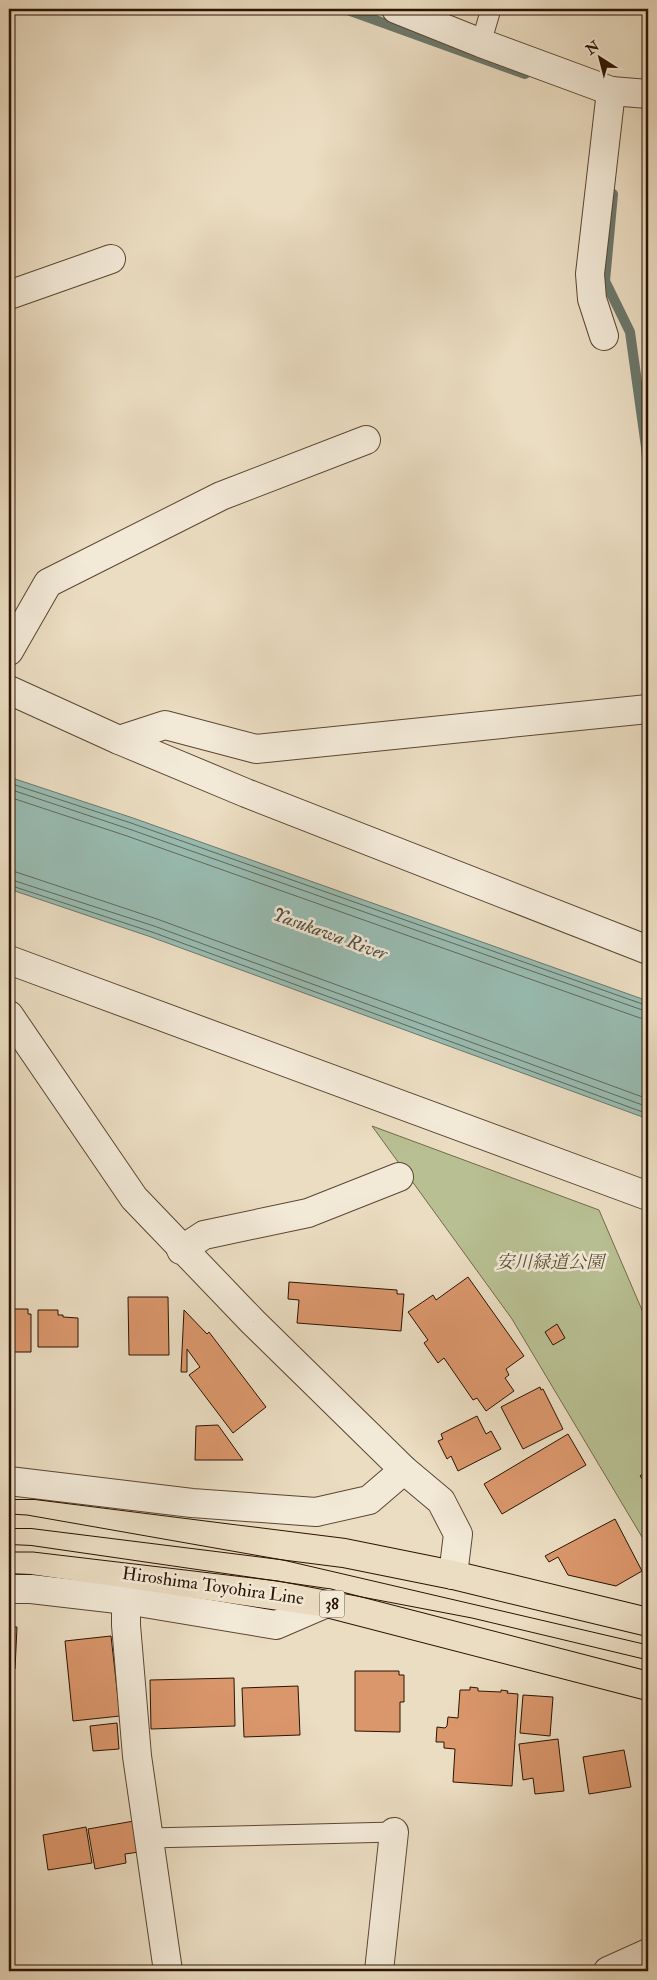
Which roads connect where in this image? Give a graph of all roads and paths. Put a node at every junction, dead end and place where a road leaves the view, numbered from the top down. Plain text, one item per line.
1 (396, 9) edge
2 (490, 9) edge
3 (481, 43) junction
4 (611, 91) junction
5 (648, 94) edge
6 (111, 260) dead end
7 (9, 295) edge
8 (604, 336) dead end
9 (366, 440) dead end
10 (9, 651) edge
11 (9, 690) edge
12 (648, 709) edge
13 (119, 740) junction
14 (648, 950) edge
15 (9, 960) edge
16 (9, 1015) edge
17 (399, 1177) dead end
18 (648, 1196) edge
19 (182, 1250) junction
20 (404, 1470) junction
21 (9, 1481) edge
22 (9, 1514) edge
23 (9, 1559) edge
24 (454, 1575) junction
25 (9, 1589) edge
26 (126, 1600) junction
27 (327, 1603) junction
28 (648, 1622) edge
29 (648, 1686) edge
30 (394, 1832) joint
31 (149, 1838) junction
32 (168, 1971) edge
33 (379, 1971) edge

1 - 3 street
2 - 3 lane
3 - 4 street
4 - 5 street
4 - 8 street
6 - 7 street
9 - 10 street
11 - 13 street
12 - 13 street
13 - 14 street
15 - 18 street
16 - 19 street
17 - 19 street
19 - 20 street
20 - 21 street
20 - 24 street
22 - 24 main road
23 - 27 main road, Hiroshima Toyohira Line / 38
24 - 28 main road
25 - 26 street
26 - 27 street
26 - 31 street
27 - 29 main road, Hiroshima Toyohira Line / 38
30 - 31 lane
30 - 33 street
31 - 32 street

